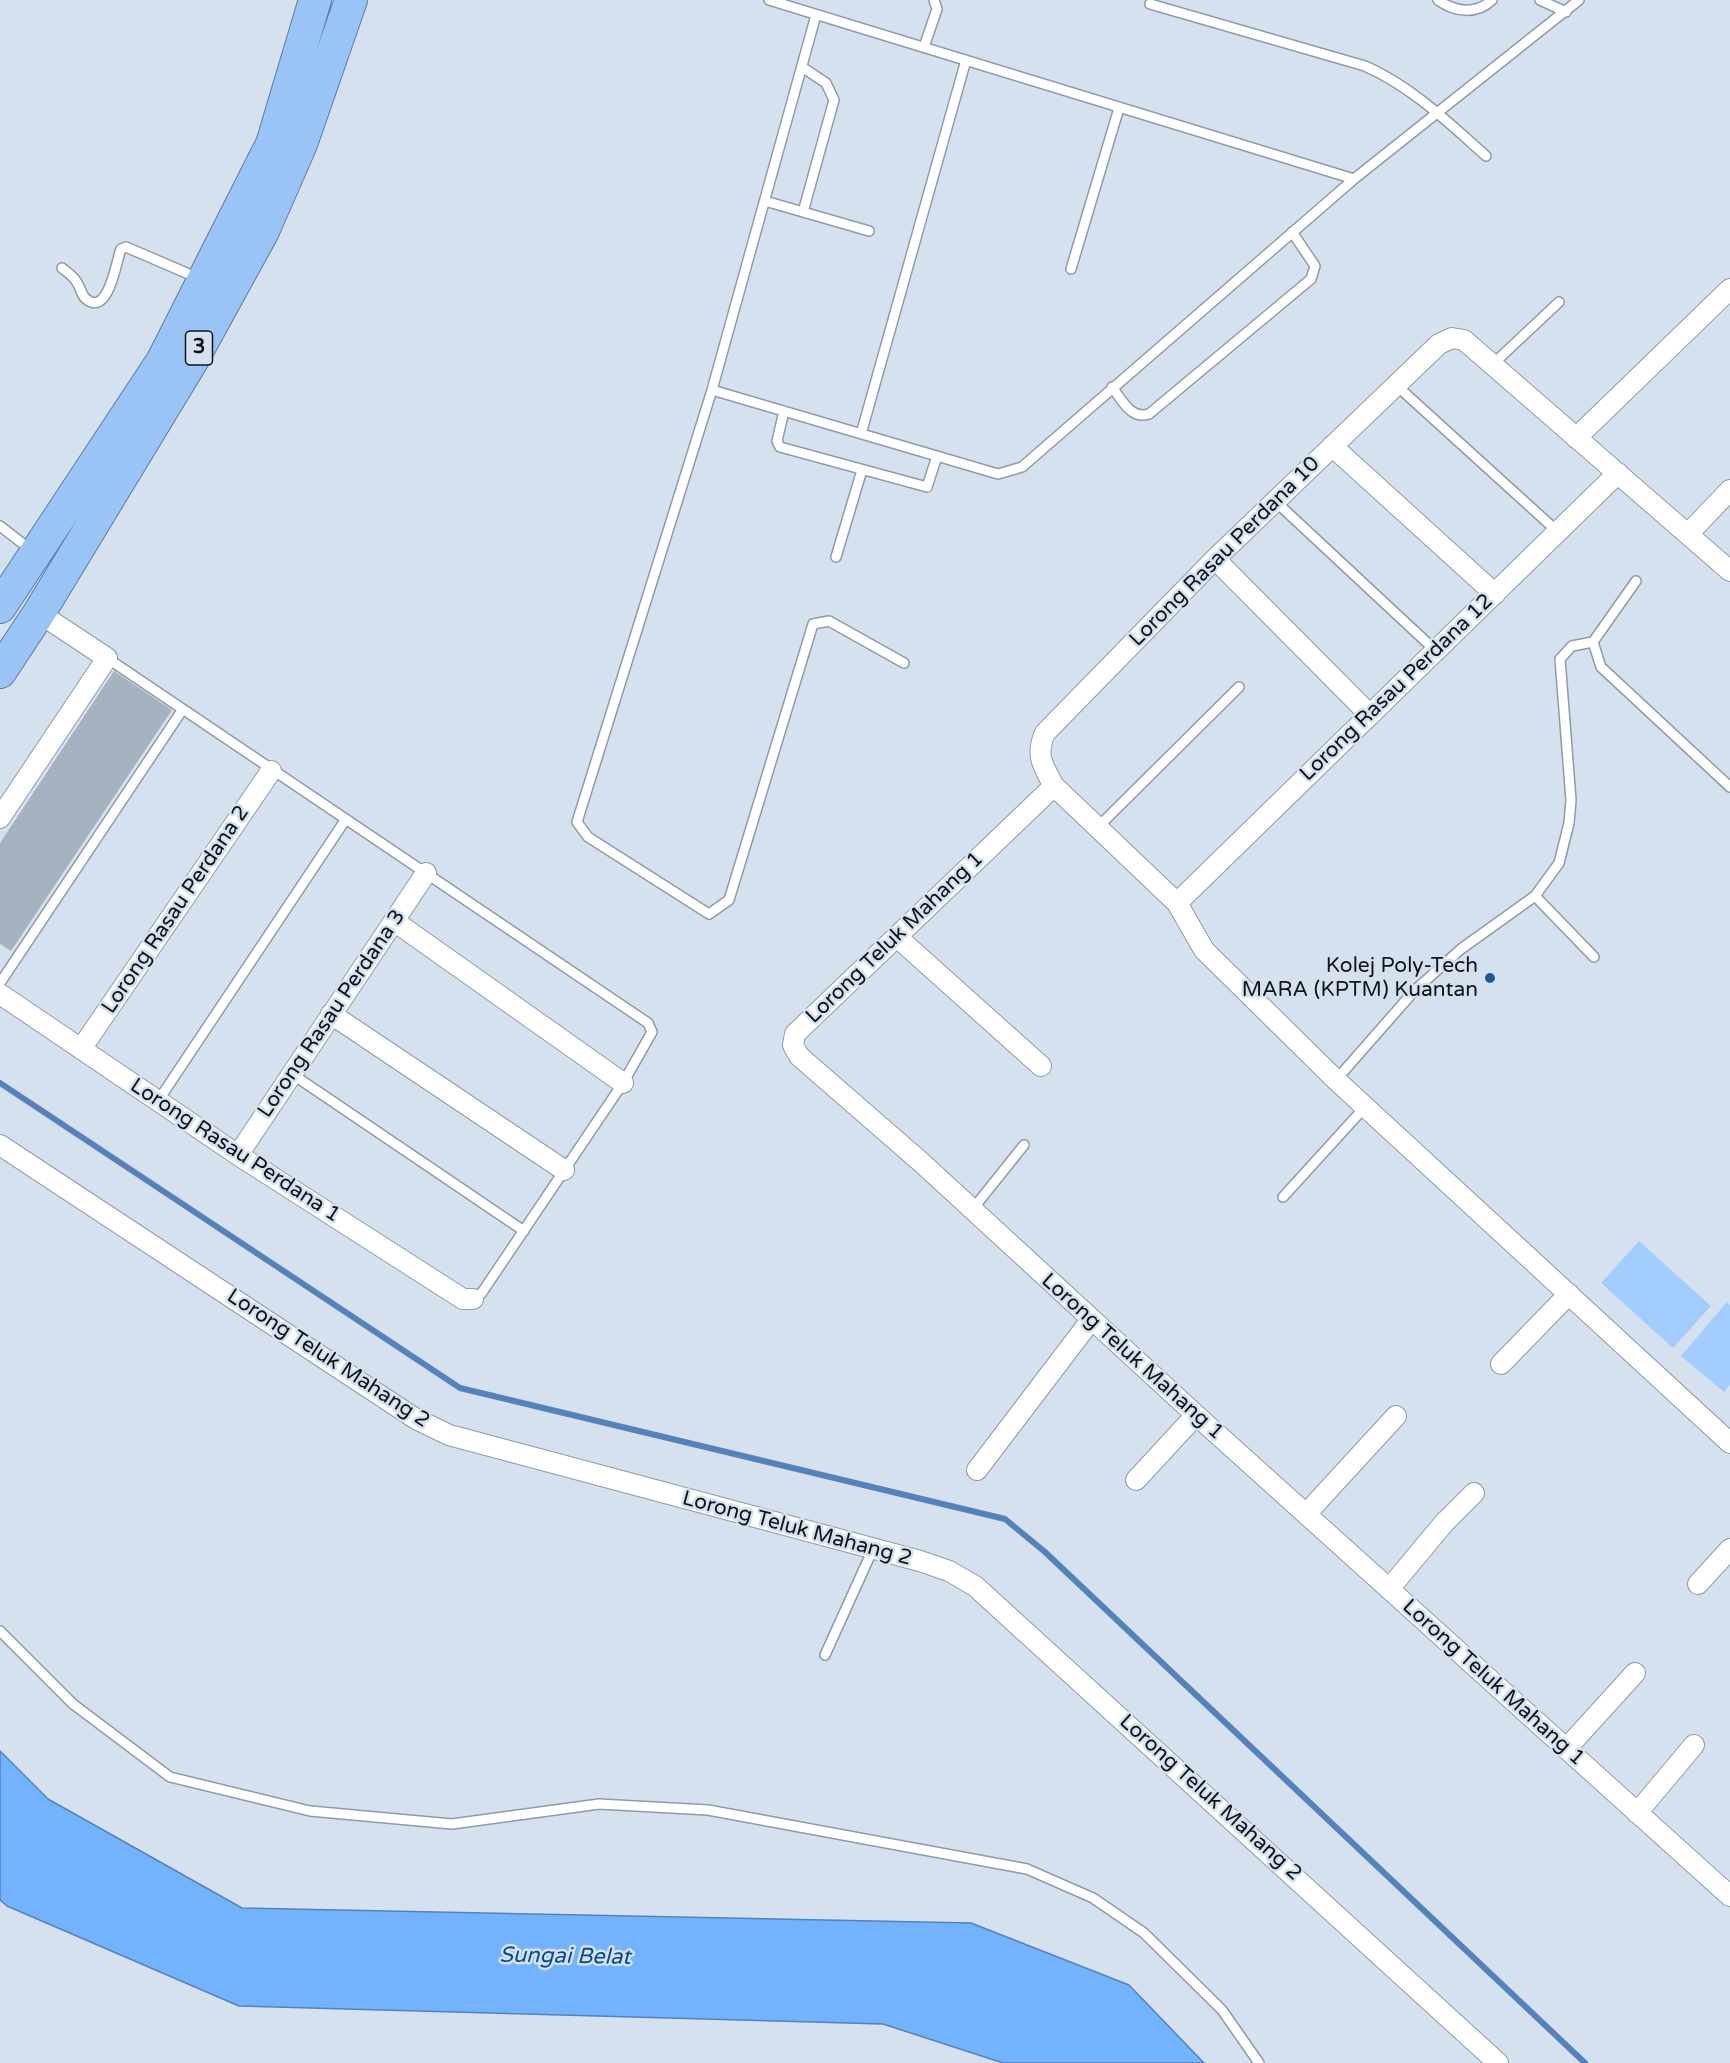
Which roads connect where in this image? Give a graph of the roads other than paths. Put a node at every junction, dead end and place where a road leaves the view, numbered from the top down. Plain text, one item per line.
1 (315, 0) edge
2 (351, 0) edge
3 (769, 0) edge
4 (934, 0) edge
5 (1438, 0) edge
6 (1492, 0) edge
7 (1540, 0) edge
8 (1579, 0) edge
9 (1150, 4) dead end
10 (1566, 12) junction
11 (816, 15) junction
12 (924, 47) junction
13 (966, 60) junction
14 (802, 67) junction
15 (1119, 108) junction
16 (1437, 113) junction
17 (1486, 156) dead end
18 (1354, 179) junction
19 (765, 201) junction
20 (804, 212) junction
21 (869, 231) dead end
22 (1292, 232) junction
23 (62, 268) dead end
24 (1071, 269) dead end
25 (203, 280) junction
26 (1730, 289) edge
27 (1559, 302) dead end
28 (1492, 365) junction
29 (1396, 385) junction
30 (1112, 387) junction
31 (712, 390) junction
32 (784, 411) junction
33 (861, 434) junction
34 (1576, 438) junction
35 (1332, 446) junction
36 (937, 456) junction
37 (862, 470) junction
38 (1618, 473) junction
39 (1730, 490) edge
40 (1275, 501) junction
41 (2, 527) edge
42 (1558, 532) junction
43 (1688, 534) junction
44 (35, 554) junction
45 (836, 557) dead end
46 (1215, 559) junction
47 (1730, 571) edge
48 (1636, 580) dead end
49 (1495, 594) junction
50 (0, 607) edge
51 (39, 613) junction
52 (1593, 642) junction
53 (1436, 651) junction
54 (106, 658) junction
55 (904, 663) dead end
56 (0, 672) edge
57 (1239, 687) dead end
58 (183, 709) junction
59 (1370, 715) junction
60 (271, 771) junction
61 (1728, 781) edge
62 (1054, 786) junction
63 (0, 818) edge
64 (346, 819) junction
65 (1098, 827) junction
66 (426, 873) junction
67 (1535, 896) junction
68 (1177, 903) junction
69 (394, 921) junction
70 (897, 937) junction
71 (1594, 957) dead end
72 (0, 983) edge
73 (0, 994) edge
74 (331, 1014) junction
75 (81, 1049) junction
76 (1041, 1065) dead end
77 (292, 1074) junction
78 (1336, 1080) junction
79 (623, 1083) junction
80 (158, 1101) junction
81 (1365, 1107) junction
82 (0, 1145) edge
83 (1024, 1145) dead end
84 (238, 1155) junction
85 (564, 1170) junction
86 (1283, 1197) dead end
87 (972, 1210) junction
88 (524, 1231) junction
89 (1569, 1294) junction
90 (473, 1299) joint
91 (1091, 1320) junction
92 (1501, 1364) dead end
93 (1196, 1415) junction
94 (1396, 1416) dead end
95 (1730, 1443) edge
96 (977, 1470) dead end
97 (1136, 1479) dead end
98 (1474, 1493) dead end
99 (1306, 1514) junction
100 (873, 1549) junction
101 (1730, 1549) edge
102 (1698, 1584) dead end
103 (1389, 1589) junction
104 (0, 1631) edge
105 (825, 1655) dead end
106 (1635, 1672) dead end
107 (1694, 1745) dead end
108 (1566, 1749) junction
109 (1637, 1813) junction
110 (1730, 1896) edge
111 (1259, 2063) edge
112 (1498, 2063) edge

1 - 25 highway, 3
2 - 51 highway, 3
3 - 11 lane
4 - 12 lane
5 - 6 lane
7 - 10 lane
8 - 10 lane
9 - 16 lane
10 - 16 lane
11 - 12 lane
11 - 14 lane
12 - 13 lane
13 - 15 lane
13 - 33 lane
14 - 19 lane
14 - 20 lane
15 - 18 lane
15 - 24 lane
16 - 17 lane
16 - 18 lane
18 - 22 lane
19 - 20 lane
19 - 31 lane
20 - 21 lane
22 - 30 lane
22 - 30 lane
23 - 25 lane
25 - 44 highway, 3
26 - 34 street
27 - 28 lane
28 - 29 street, Lorong Rasau Perdana 10
28 - 34 street
29 - 35 street, Lorong Rasau Perdana 10
29 - 42 lane
30 - 36 lane
31 - 32 lane
31 - 55 lane
32 - 33 lane
32 - 37 lane
33 - 36 lane
34 - 38 street
35 - 40 street, Lorong Rasau Perdana 10
35 - 49 street
36 - 37 lane
37 - 45 lane
38 - 42 street, Lorong Rasau Perdana 12
38 - 43 street
39 - 43 street
40 - 46 street, Lorong Rasau Perdana 10
40 - 53 lane
41 - 44 lane
42 - 49 street, Lorong Rasau Perdana 12
43 - 47 street
44 - 50 highway, 3
46 - 59 street
46 - 62 street, Lorong Rasau Perdana 10
48 - 52 lane
49 - 53 street, Lorong Rasau Perdana 12
51 - 54 street
51 - 56 highway, 3
52 - 61 lane
52 - 67 lane
53 - 59 street, Lorong Rasau Perdana 12
54 - 58 lane
54 - 63 street
57 - 65 lane
58 - 60 lane
58 - 72 lane
59 - 68 street, Lorong Rasau Perdana 12
60 - 64 lane
60 - 75 street, Lorong Rasau Perdana 2
62 - 65 street
62 - 70 street, Lorong Teluk Mahang 1
64 - 66 lane
64 - 80 lane
65 - 68 street
66 - 69 street, Lorong Rasau Perdana 3
66 - 79 lane
67 - 71 lane
67 - 78 lane
68 - 78 street
69 - 74 street, Lorong Rasau Perdana 3
69 - 79 street
70 - 76 street
70 - 87 street, Lorong Teluk Mahang 1
73 - 75 street, Lorong Rasau Perdana 1
74 - 77 street, Lorong Rasau Perdana 3
74 - 85 street
75 - 80 street, Lorong Rasau Perdana 1
77 - 84 street, Lorong Rasau Perdana 3
77 - 88 lane
78 - 81 street
79 - 85 lane
80 - 84 street, Lorong Rasau Perdana 1
81 - 86 lane
81 - 89 street
82 - 100 street, Lorong Teluk Mahang 2
83 - 87 lane
84 - 90 street, Lorong Rasau Perdana 1
85 - 88 lane
87 - 91 street, Lorong Teluk Mahang 1
88 - 90 lane
89 - 92 street
89 - 95 street
91 - 93 street, Lorong Teluk Mahang 1
91 - 96 street
93 - 97 street
93 - 99 street, Lorong Teluk Mahang 1
94 - 99 street
98 - 103 street
99 - 103 street, Lorong Teluk Mahang 1
100 - 105 lane
100 - 112 street, Lorong Teluk Mahang 2
101 - 102 street
103 - 108 street, Lorong Teluk Mahang 1
104 - 111 lane
106 - 108 street
107 - 109 street
108 - 109 street, Lorong Teluk Mahang 1
109 - 110 street, Lorong Teluk Mahang 1

